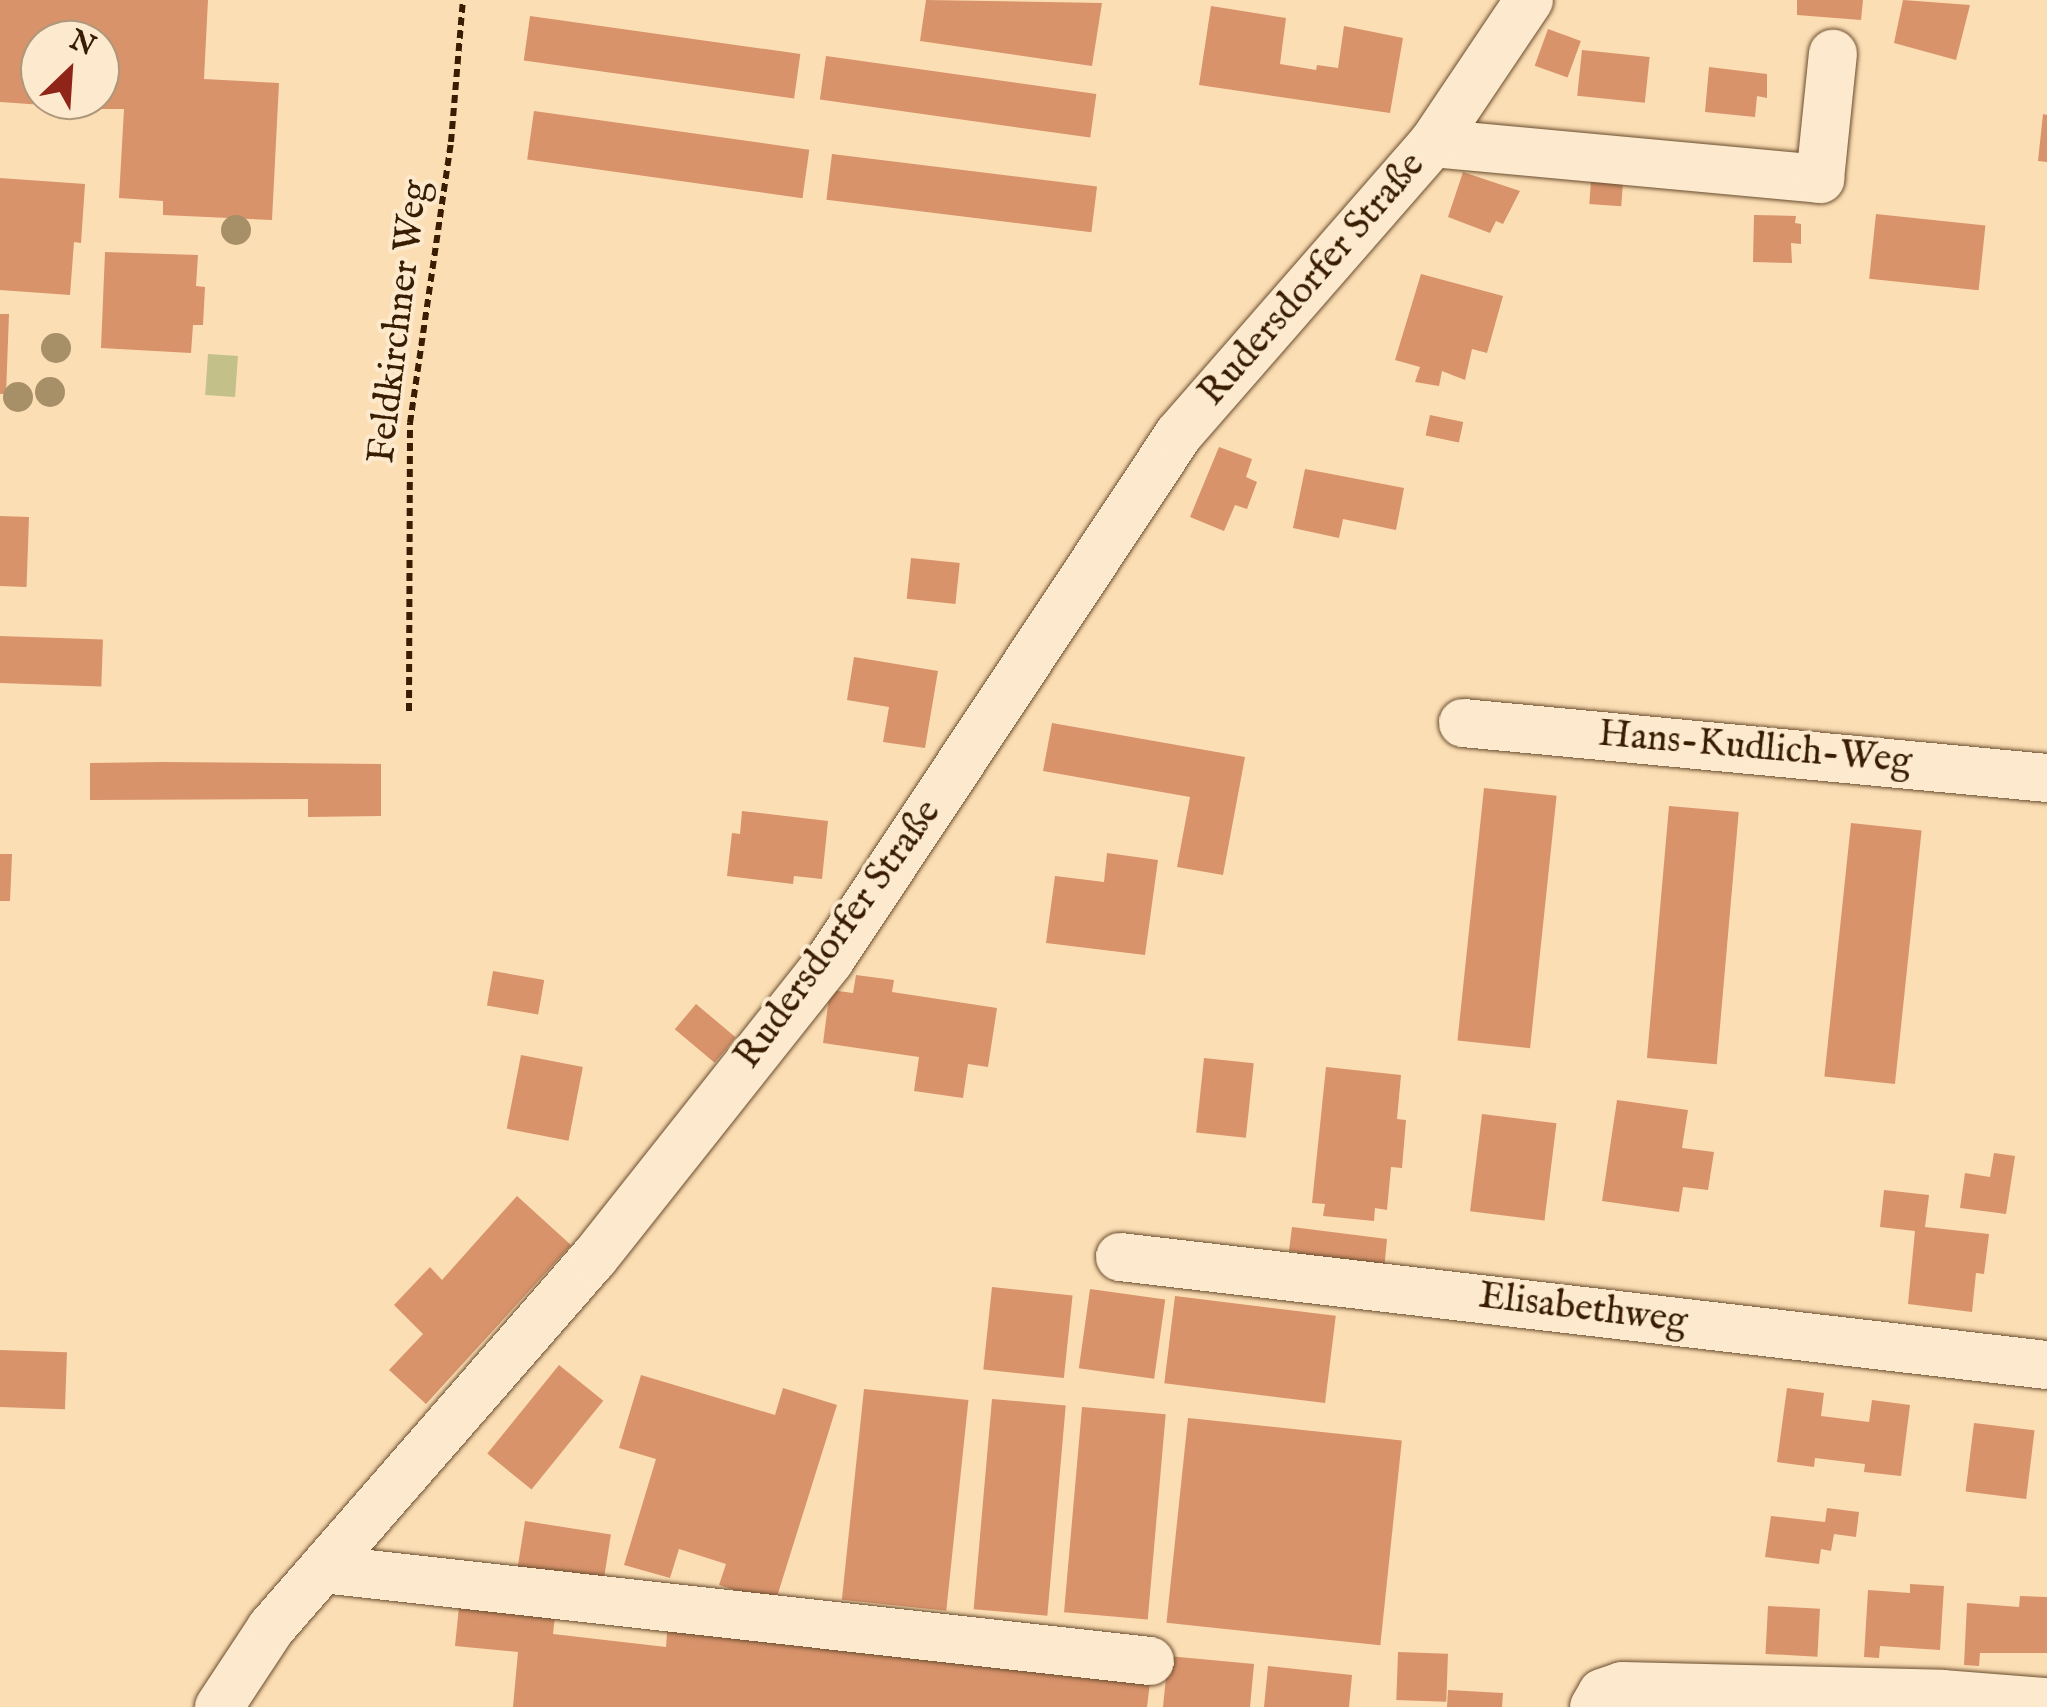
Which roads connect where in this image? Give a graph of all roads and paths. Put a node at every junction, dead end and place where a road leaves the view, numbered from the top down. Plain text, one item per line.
1 (462, 0) edge
2 (1529, 0) edge
3 (1833, 54) dead end
4 (1433, 143) junction
5 (409, 711) dead end
6 (1463, 723) dead end
7 (2047, 778) edge
8 (1120, 1257) dead end
9 (2047, 1366) edge
10 (323, 1569) junction
11 (1150, 1661) dead end
12 (2047, 1702) edge
13 (219, 1707) edge
14 (1594, 1707) edge

1 - 5 path, Feldkirchner Weg
2 - 4 street, Rudersdorfer Straße
3 - 4 street, Rudersdorfer Straße
4 - 10 street, Rudersdorfer Straße
6 - 7 street, Hans-Kudlich-Weg
8 - 9 street, Elisabethweg
10 - 11 street
10 - 13 street, Rudersdorfer Straße
12 - 14 street

